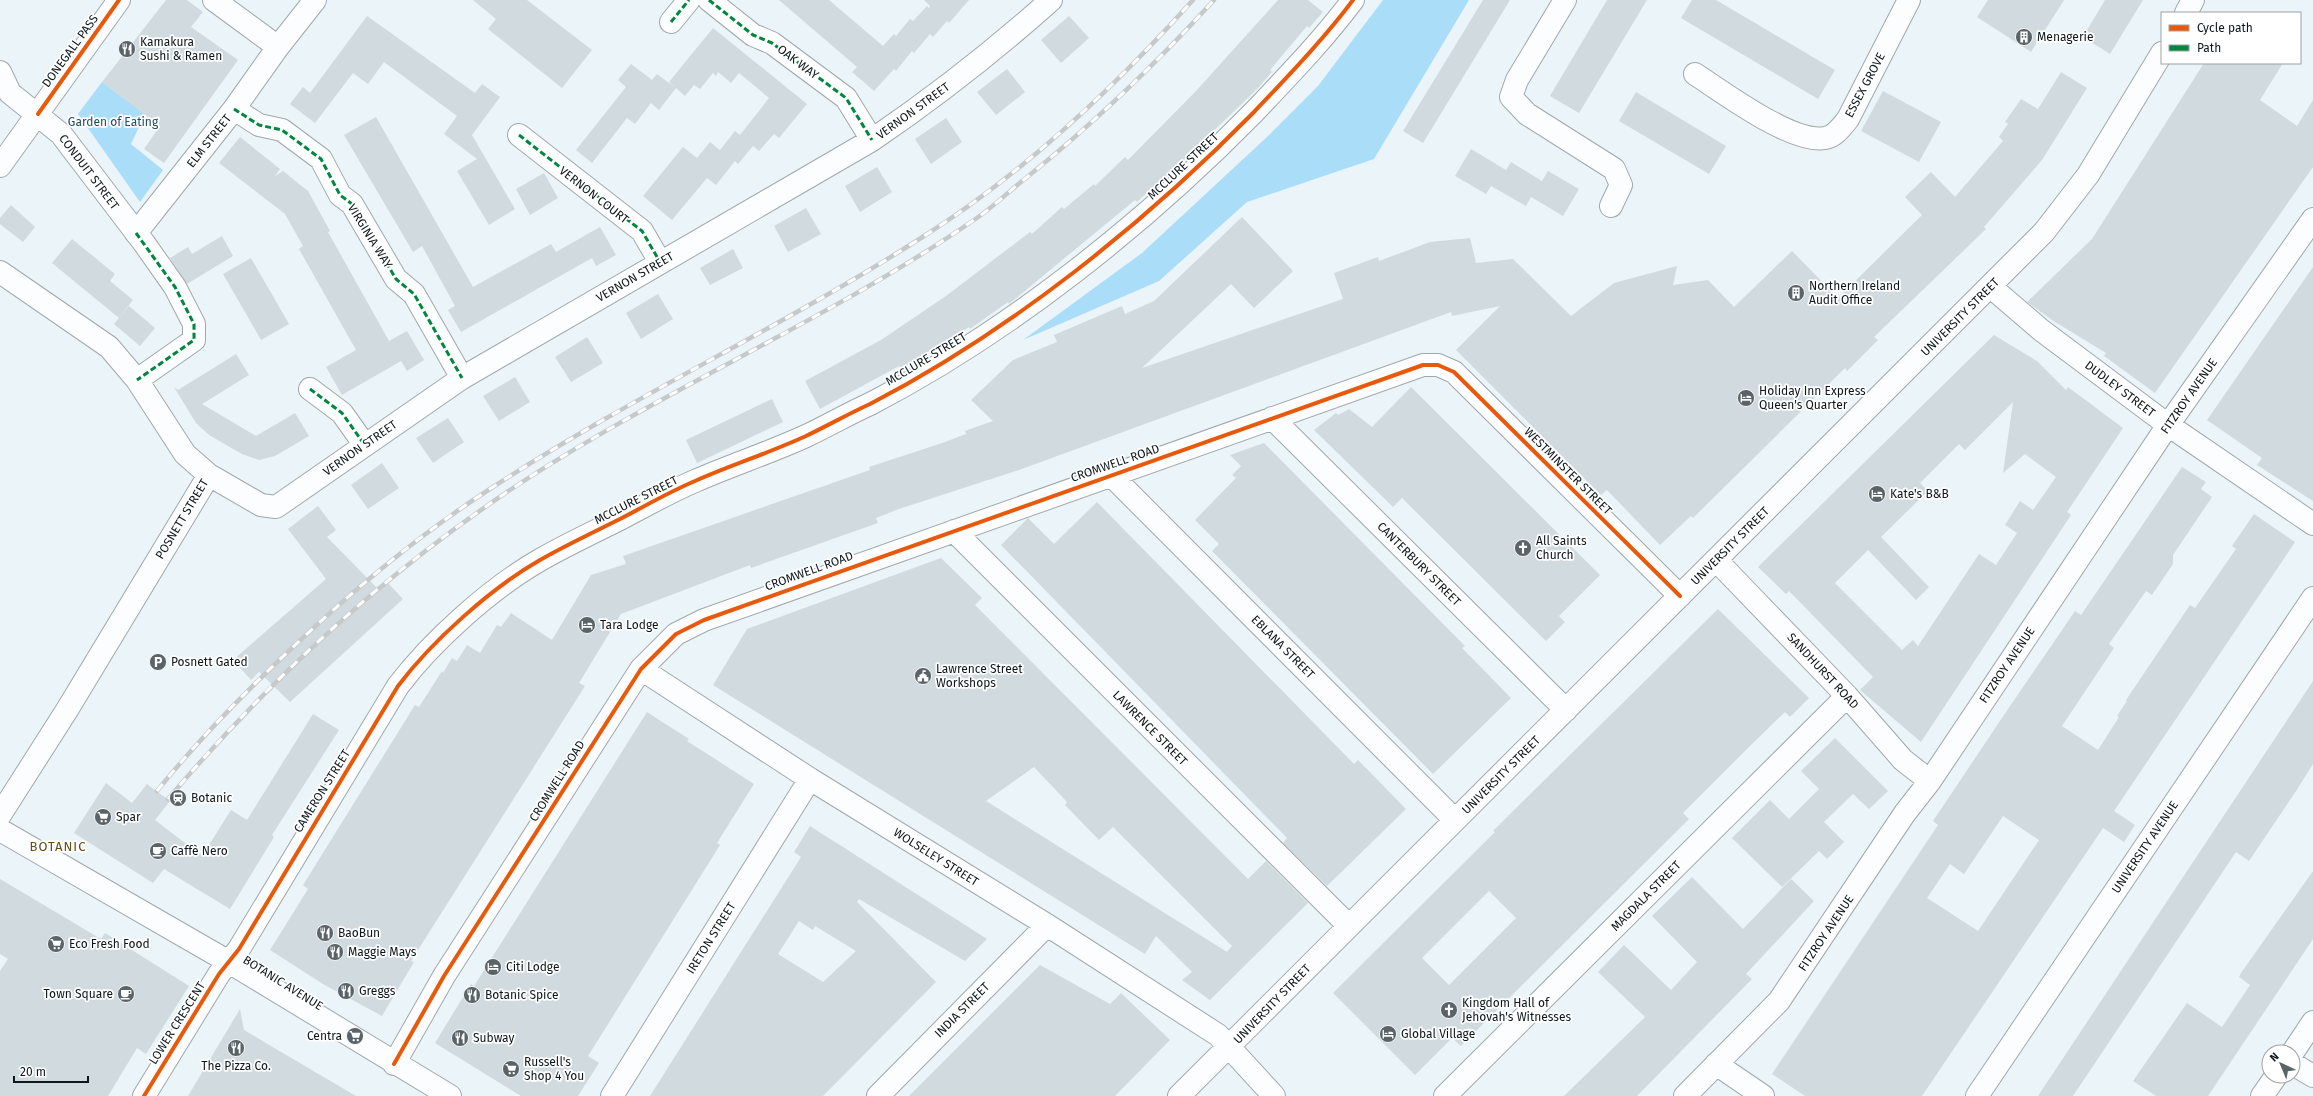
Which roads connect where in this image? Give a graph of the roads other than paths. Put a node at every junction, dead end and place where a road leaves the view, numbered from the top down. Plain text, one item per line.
1 (119, 0) edge
2 (214, 0) edge
3 (315, 0) edge
4 (689, 0) edge
5 (709, 0) edge
6 (1051, 0) edge
7 (1353, 0) edge
8 (1565, 0) edge
9 (1909, 0) edge
10 (2193, 0) edge
11 (2187, 12) edge
12 (671, 22) dead end
13 (278, 47) junction
14 (2161, 55) edge
15 (0, 72) edge
16 (1695, 74) dead end
17 (234, 109) junction
18 (38, 114) junction
19 (518, 135) dead end
20 (872, 140) junction
21 (0, 166) edge
22 (1611, 206) dead end
23 (2313, 219) edge
24 (136, 233) junction
25 (660, 262) junction
26 (0, 272) edge
27 (1991, 287) junction
28 (1438, 365) joint
29 (462, 378) junction
30 (137, 380) junction
31 (310, 389) dead end
32 (1272, 418) junction
33 (2168, 425) junction
34 (364, 444) junction
35 (1111, 474) junction
36 (209, 475) junction
37 (2313, 524) edge
38 (954, 530) junction
39 (1716, 560) junction
40 (1680, 596) junction
41 (2313, 598) edge
42 (441, 638) joint
43 (641, 669) junction
44 (1847, 696) junction
45 (1566, 710) junction
46 (810, 779) junction
47 (1930, 781) junction
48 (0, 815) edge
49 (1455, 820) junction
50 (0, 830) edge
51 (1047, 925) junction
52 (1348, 925) junction
53 (229, 962) junction
54 (2313, 1022) edge
55 (2298, 1044) edge
56 (1229, 1047) junction
57 (394, 1064) junction
58 (1716, 1064) junction
59 (2301, 1069) edge
60 (2313, 1076) edge
61 (2270, 1084) edge
62 (144, 1096) edge
63 (450, 1096) edge
64 (612, 1096) edge
65 (878, 1096) edge
66 (1179, 1096) edge
67 (1274, 1096) edge
68 (1445, 1096) edge
69 (1685, 1096) edge
70 (1763, 1096) edge
71 (1977, 1096) edge
72 (2262, 1096) edge

1 - 18 street, DONEGALL PASS
2 - 13 street
3 - 13 street, ELM STREET
4 - 12 street
5 - 20 street, OAK WAY
6 - 20 street, VERNON STREET
7 - 42 street, MCCLURE STREET
8 - 22 street
9 - 16 street, ESSEX GROVE
10 - 11 street
13 - 17 street, ELM STREET
14 - 27 street, UNIVERSITY STREET
15 - 18 street, CONDUIT STREET
17 - 24 street, ELM STREET
17 - 29 street, VIRGINIA WAY
18 - 21 street, DONEGALL PASS
18 - 24 street, CONDUIT STREET
19 - 25 street, VERNON COURT
20 - 25 street, VERNON STREET
23 - 33 street, FITZROY AVENUE
24 - 30 street, CONDUIT STREET
25 - 29 street, VERNON STREET
26 - 30 street, POSNETT STREET
27 - 33 street, DUDLEY STREET
27 - 39 street, UNIVERSITY STREET
28 - 32 street, CROMWELL ROAD
28 - 40 street, WESTMINSTER STREET
29 - 34 street, VERNON STREET
30 - 36 street, POSNETT STREET
31 - 34 street
32 - 35 street, CROMWELL ROAD
32 - 45 street, CANTERBURY STREET
33 - 37 street, DUDLEY STREET
33 - 47 street, FITZROY AVENUE
34 - 36 street, VERNON STREET
35 - 38 street, CROMWELL ROAD
35 - 49 street, EBLANA STREET
36 - 48 street, POSNETT STREET
38 - 43 street, CROMWELL ROAD
38 - 52 street, LAWRENCE STREET
39 - 40 street, UNIVERSITY STREET
39 - 44 street, SANDHURST ROAD
40 - 45 street, UNIVERSITY STREET
41 - 71 street, UNIVERSITY AVENUE
42 - 53 street, CAMERON STREET
43 - 46 street, WOLSELEY STREET
43 - 57 street, CROMWELL ROAD
44 - 47 street, SANDHURST ROAD
44 - 68 street, MAGDALA STREET
45 - 49 street, UNIVERSITY STREET
46 - 51 street, WOLSELEY STREET
46 - 64 street, IRETON STREET
47 - 58 street, FITZROY AVENUE
49 - 52 street, UNIVERSITY STREET
50 - 53 street, BOTANIC AVENUE
51 - 56 street, WOLSELEY STREET
51 - 65 street, INDIA STREET
52 - 56 street, UNIVERSITY STREET
53 - 57 street, BOTANIC AVENUE
53 - 62 street, LOWER CRESCENT
54 - 55 street
56 - 66 street, UNIVERSITY STREET
56 - 67 street, WOLSELEY STREET
57 - 63 street, BOTANIC AVENUE
58 - 69 street, FITZROY AVENUE
58 - 70 street
59 - 60 street
61 - 72 street

